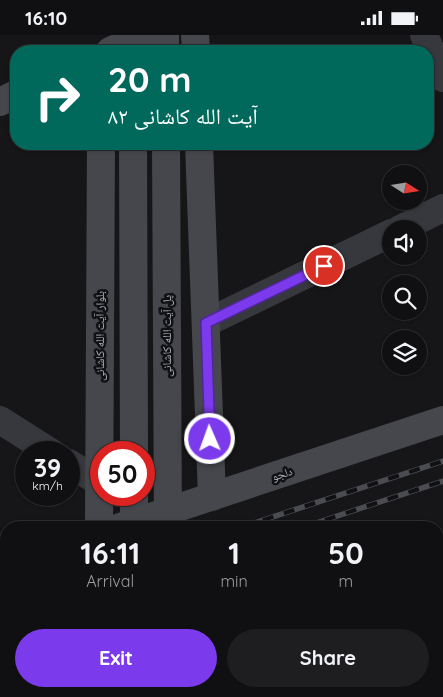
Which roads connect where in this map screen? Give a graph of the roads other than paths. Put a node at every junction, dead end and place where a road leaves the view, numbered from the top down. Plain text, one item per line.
1 (145, 35) edge
2 (123, 45) edge
3 (434, 57) edge
4 (443, 77) edge
5 (101, 150) edge
6 (133, 150) edge
7 (166, 150) edge
8 (199, 150) edge
9 (443, 208) edge
10 (418, 220) edge
11 (382, 237) edge
12 (206, 323) junction
13 (0, 420) edge
14 (443, 420) edge
15 (33, 441) edge
16 (99, 441) edge
17 (134, 441) edge
18 (212, 497) junction
19 (99, 506) edge
20 (134, 506) edge
21 (99, 521) edge
22 (134, 521) edge
23 (138, 521) edge
24 (168, 521) edge

1 - 2 main road
3 - 4 street
5 - 16 main road, بلوار آیت الله کاشانی
6 - 17 main road
7 - 24 main road, پل آیت الله کاشانی
8 - 12 main road
9 - 10 street
11 - 12 street
12 - 18 main road
13 - 15 street
14 - 18 main road, دلجو
18 - 23 main road, دلجو
19 - 21 main road, بلوار آیت الله کاشانی
20 - 22 main road

